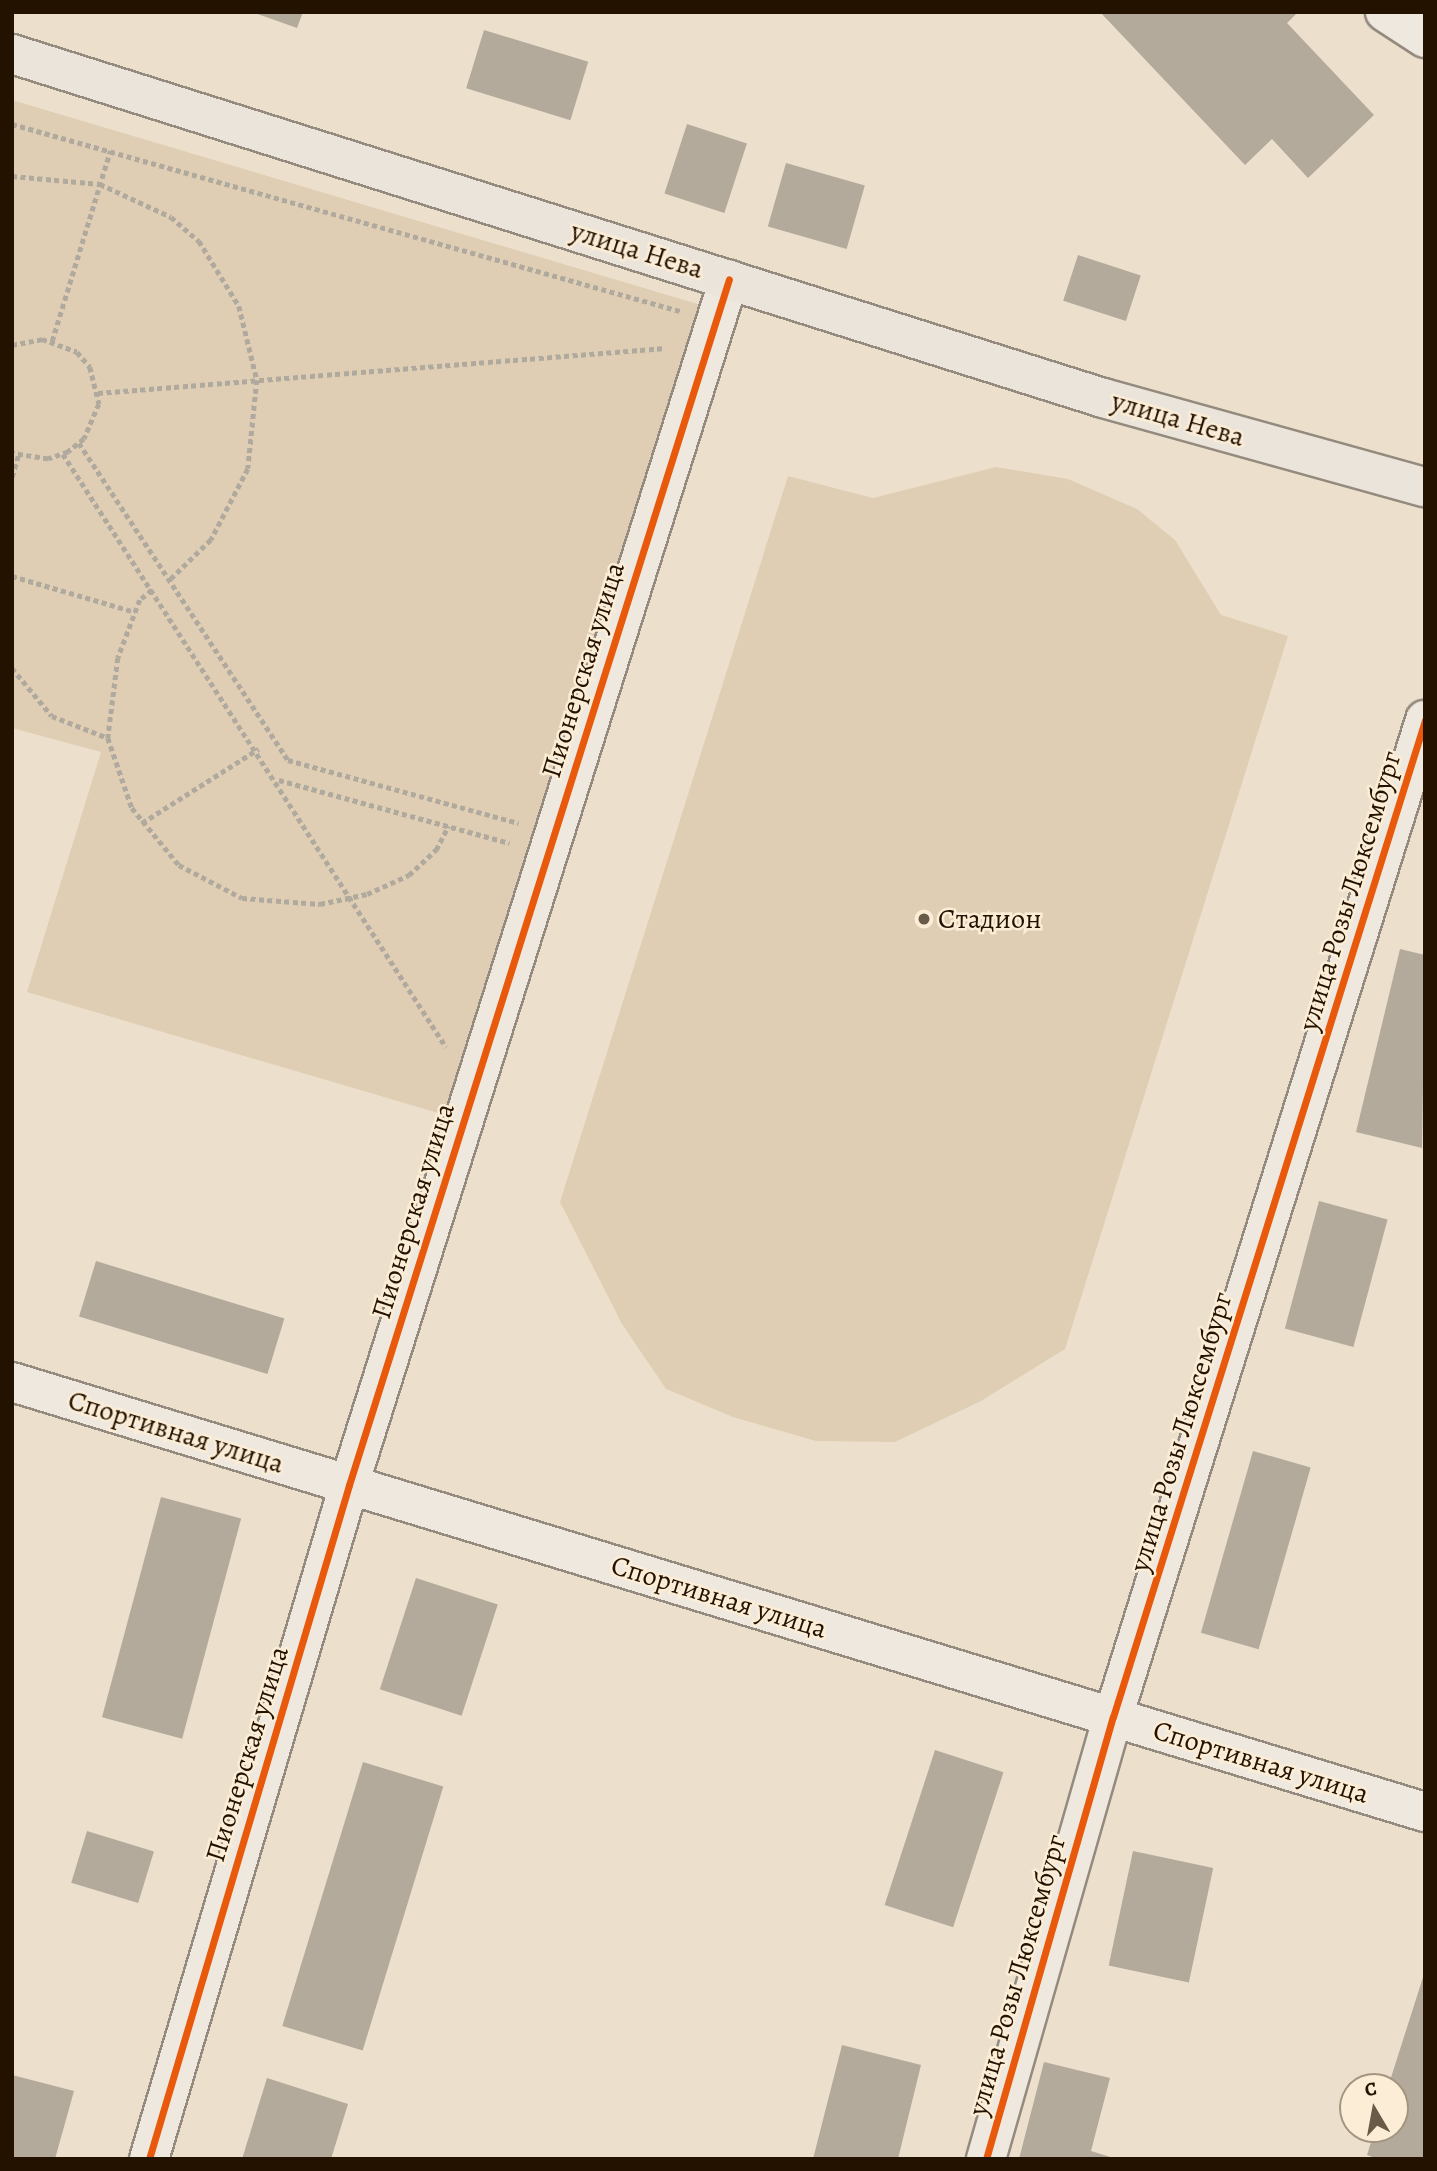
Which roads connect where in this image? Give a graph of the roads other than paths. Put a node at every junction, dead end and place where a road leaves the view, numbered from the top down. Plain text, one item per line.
1 (1385, 12) edge
2 (1425, 38) edge
3 (12, 54) edge
4 (729, 279) junction
5 (1425, 487) edge
6 (1425, 720) edge
7 (12, 1382) edge
8 (349, 1485) junction
9 (1113, 1717) junction
10 (1425, 1812) edge
11 (149, 2159) edge
12 (986, 2159) edge

1 - 2 street
3 - 4 main road, улица Нева
4 - 5 main road, улица Нева
4 - 8 street, Пионерская улица
6 - 9 street, улица Розы Люксембург
7 - 8 street, Спортивная улица
8 - 9 street, Спортивная улица
8 - 11 street, Пионерская улица
9 - 10 street, Спортивная улица
9 - 12 street, улица Розы Люксембург

